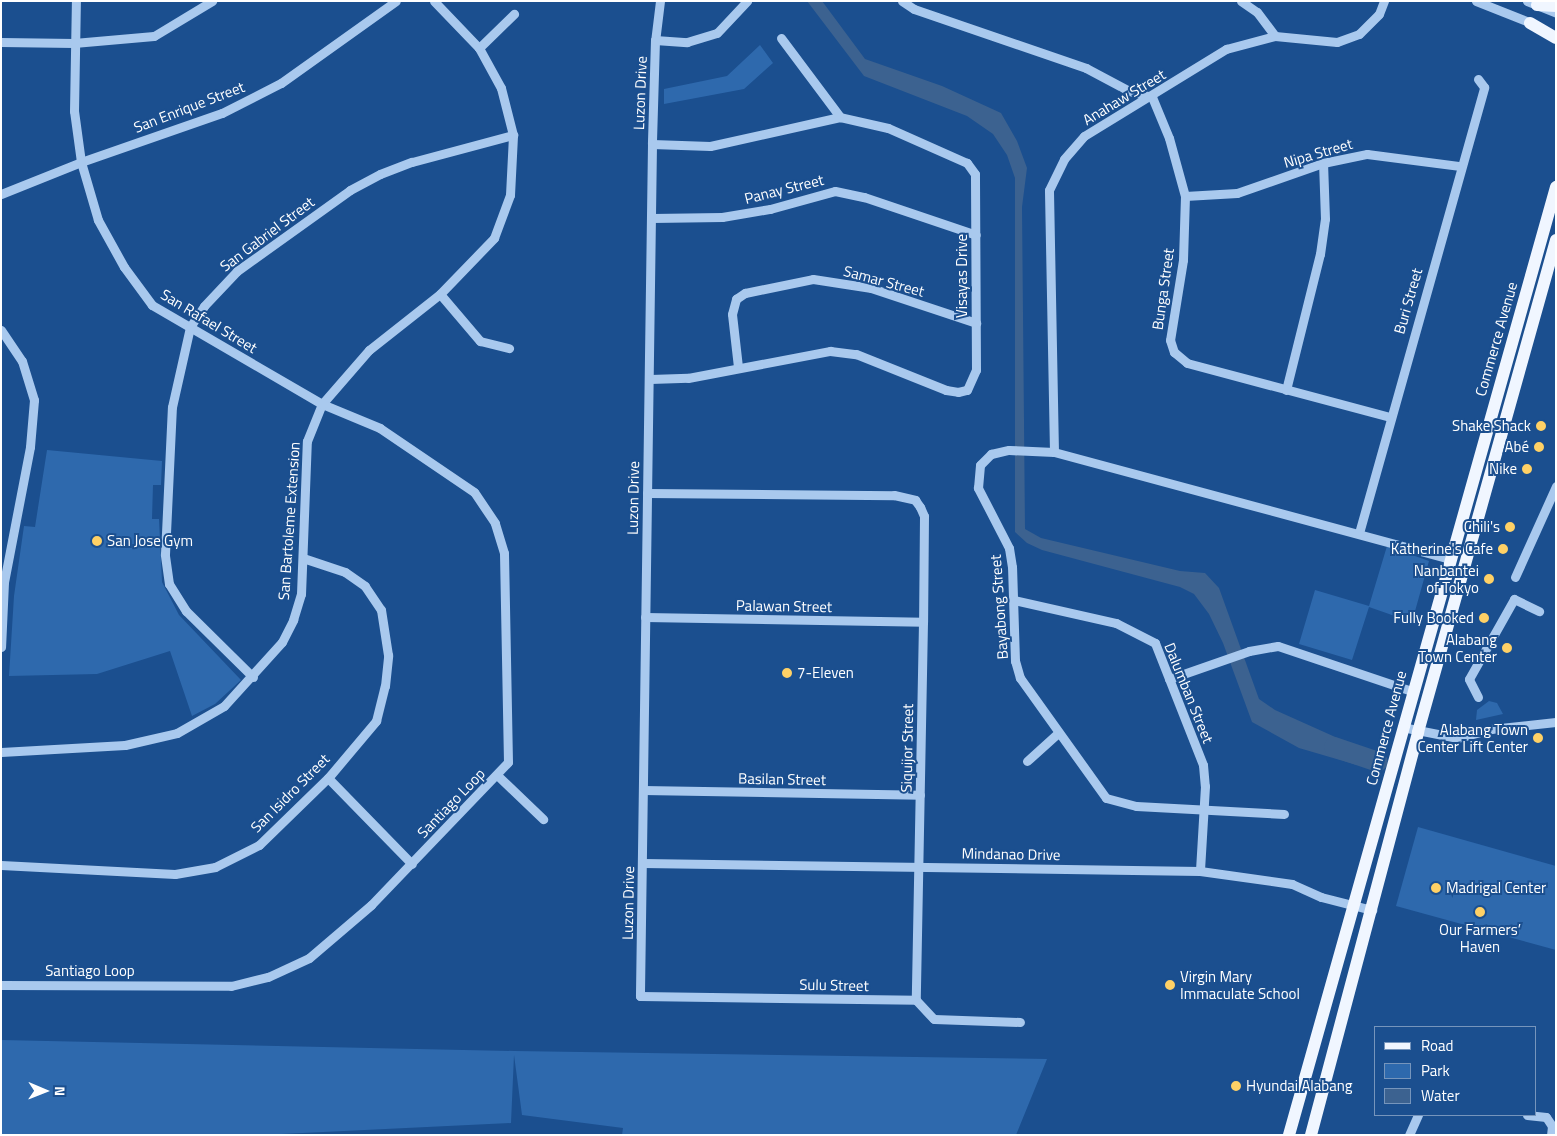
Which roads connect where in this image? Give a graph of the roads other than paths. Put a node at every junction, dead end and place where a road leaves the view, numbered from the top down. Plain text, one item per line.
1 (76, 1) edge
2 (212, 1) edge
3 (396, 1) edge
4 (434, 1) edge
5 (660, 1) edge
6 (747, 1) edge
7 (902, 1) edge
8 (1241, 1) edge
9 (1384, 1) edge
10 (1476, 1) edge
11 (1532, 3) edge
12 (1556, 6) edge
13 (1556, 13) edge
14 (514, 14) dead end
15 (1530, 23) junction
16 (1556, 33) edge
17 (1275, 36) junction
18 (781, 38) dead end
19 (1556, 38) edge
20 (655, 40) junction
21 (1, 42) edge
22 (74, 43) junction
23 (479, 48) junction
24 (1478, 79) dead end
25 (1152, 97) junction
26 (840, 117) junction
27 (513, 135) junction
28 (652, 144) junction
29 (81, 162) junction
30 (1323, 163) junction
31 (1460, 166) junction
32 (1556, 187) edge
33 (1, 194) edge
34 (1185, 196) junction
35 (652, 218) junction
36 (976, 235) junction
37 (1556, 240) edge
38 (440, 294) junction
39 (976, 323) junction
40 (190, 327) junction
41 (1, 330) edge
42 (509, 348) dead end
43 (738, 367) junction
44 (650, 379) junction
45 (1286, 390) junction
46 (322, 404) junction
47 (1390, 417) junction
48 (1054, 452) junction
49 (1556, 486) edge
50 (647, 493) junction
51 (1359, 533) junction
52 (303, 558) junction
53 (1451, 559) junction
54 (1515, 577) dead end
55 (3, 582) edge
56 (1014, 600) junction
57 (1539, 611) dead end
58 (645, 617) junction
59 (923, 622) junction
60 (1, 647) edge
61 (253, 677) junction
62 (1169, 679) junction
63 (1412, 691) junction
64 (1478, 697) dead end
65 (1556, 722) edge
66 (1402, 727) junction
67 (1418, 732) junction
68 (1058, 733) junction
69 (1, 752) edge
70 (1027, 761) dead end
71 (497, 774) junction
72 (328, 778) junction
73 (643, 790) junction
74 (920, 795) junction
75 (1203, 810) junction
76 (1284, 814) dead end
77 (543, 819) dead end
78 (643, 863) junction
79 (1, 864) edge
80 (412, 864) junction
81 (918, 867) junction
82 (1200, 871) junction
83 (1354, 905) junction
84 (1372, 910) junction
85 (1, 985) edge
86 (640, 996) joint
87 (916, 1000) junction
88 (1020, 1022) dead end
89 (1305, 1081) junction
90 (1325, 1085) junction
91 (1418, 1116) edge
92 (1536, 1116) edge
93 (1289, 1135) edge
94 (1311, 1135) edge
95 (1408, 1135) edge
96 (1551, 1135) edge

1 - 22 street, San Rafael Street
2 - 22 street
3 - 29 street, San Enrique Street
4 - 23 street, San Bartoleme Extension
5 - 20 street, Luzon Drive
6 - 20 street
7 - 25 street
8 - 17 street
9 - 17 street, Anahaw Street
10 - 15 street
11 - 12 main road
11 - 13 street
14 - 23 street
15 - 16 street
15 - 19 main road
17 - 25 street, Anahaw Street
18 - 26 street
20 - 28 street, Luzon Drive
21 - 22 street
22 - 29 street, San Rafael Street
23 - 27 street, San Bartoleme Extension
24 - 31 street, Buri Street
25 - 34 street, Bunga Street
25 - 48 street, Anahaw Street
26 - 28 street, Visayas Drive
26 - 36 street, Visayas Drive
27 - 38 street, San Bartoleme Extension
27 - 40 street, San Gabriel Street
28 - 35 street, Luzon Drive
29 - 33 street, San Enrique Street
29 - 40 street, San Rafael Street
30 - 31 street, Nipa Street
30 - 34 street, Nipa Street
30 - 45 street
31 - 47 street, Buri Street
32 - 53 main road, Commerce Avenue
34 - 45 street, Bunga Street
35 - 36 street, Panay Street
35 - 44 street, Luzon Drive
36 - 39 street, Visayas Drive
37 - 67 main road, Commerce Avenue
38 - 42 street
38 - 46 street, San Bartoleme Extension
39 - 43 street, Visayas Drive
39 - 43 street, Samar Street
40 - 46 street, San Rafael Street
40 - 61 street, San Gabriel Street
41 - 55 street
43 - 44 street, Visayas Drive
44 - 50 street, Luzon Drive
45 - 47 street, Bunga Street
46 - 52 street, San Bartoleme Extension
46 - 71 street, Santiago Loop
47 - 51 street, Buri Street
48 - 51 street, Bayabong Street
48 - 56 street, Bayabong Street
49 - 54 street
50 - 58 street, Luzon Drive
50 - 59 street, Siquijor Street
51 - 53 street, Bayabong Street
52 - 61 street, San Bartoleme Extension
52 - 72 street, San Isidro Street
53 - 63 main road, Commerce Avenue
55 - 60 street
56 - 62 street, Dalumban Street
56 - 68 street, Bayabong Street
57 - 64 street
58 - 59 street, Palawan Street
58 - 73 street, Luzon Drive
59 - 74 street, Siquijor Street
61 - 69 street, San Bartoleme Extension
62 - 63 street
62 - 75 street, Dalumban Street
63 - 66 main road, Commerce Avenue
65 - 67 street
66 - 67 street
66 - 83 main road, Commerce Avenue
67 - 84 main road, Commerce Avenue
68 - 70 street
68 - 75 street, Bayabong Street
71 - 77 street
71 - 80 street, Santiago Loop
72 - 79 street, San Isidro Street
72 - 80 street
73 - 74 street, Basilan Street
73 - 78 street, Luzon Drive
74 - 81 street, Siquijor Street
75 - 76 street, Bayabong Street
75 - 82 street, Dalumban Street
78 - 81 street, Mindanao Drive
78 - 86 street, Luzon Drive
80 - 85 street, Santiago Loop
81 - 82 street, Mindanao Drive
81 - 87 street, Siquijor Street
82 - 83 street, Mindanao Drive
83 - 84 street, Mindanao Drive
83 - 89 main road, Commerce Avenue
84 - 90 main road, Commerce Avenue
86 - 87 street, Sulu Street
87 - 88 street
89 - 90 main road
89 - 93 main road, Commerce Avenue
90 - 94 main road, Commerce Avenue
91 - 95 street
92 - 96 street

